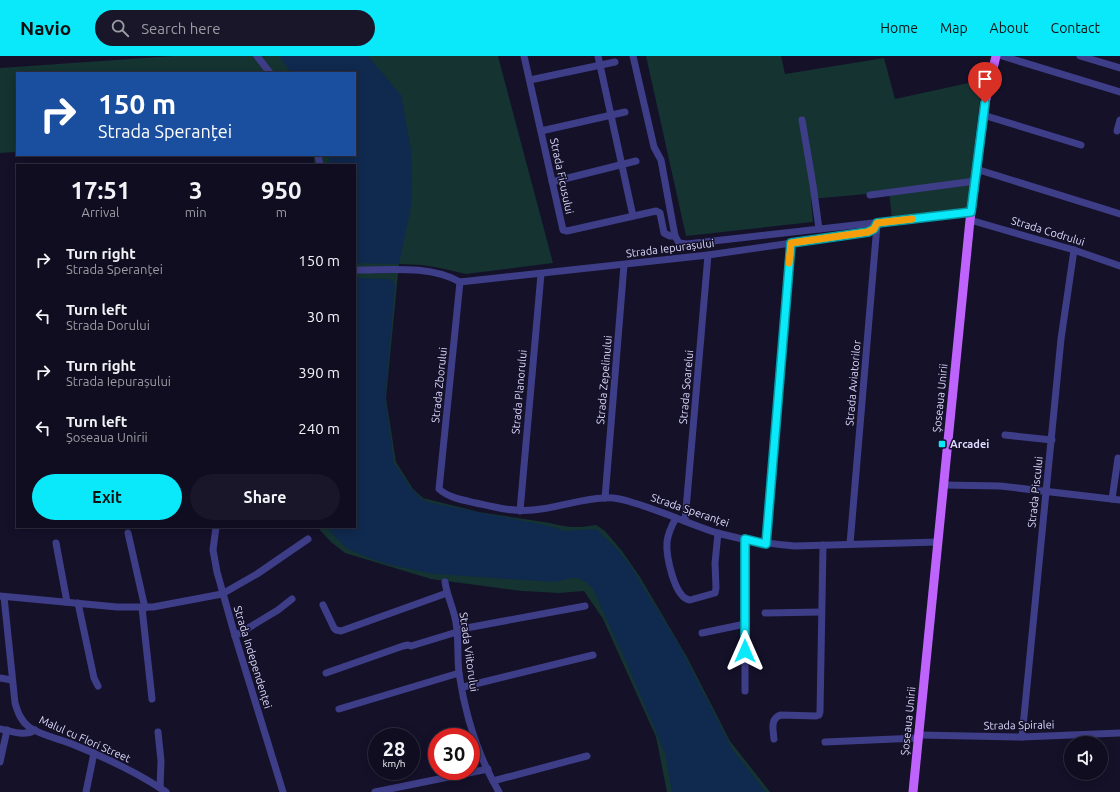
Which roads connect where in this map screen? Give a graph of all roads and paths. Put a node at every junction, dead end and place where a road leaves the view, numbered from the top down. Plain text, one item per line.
1 (257, 56) edge
2 (524, 56) edge
3 (598, 56) edge
4 (633, 56) edge
5 (996, 56) edge
6 (1002, 56) edge
7 (1080, 56) edge
8 (615, 62) dead end
9 (600, 66) junction
10 (1120, 68) edge
11 (269, 72) edge
12 (530, 80) junction
13 (1120, 92) edge
14 (625, 112) dead end
15 (612, 115) junction
16 (983, 115) junction
17 (802, 120) dead end
18 (1120, 120) edge
19 (541, 131) junction
20 (1117, 131) dead end
21 (1081, 145) dead end
22 (636, 161) dead end
23 (622, 165) junction
24 (976, 168) junction
25 (975, 181) junction
26 (552, 182) junction
27 (870, 195) dead end
28 (1120, 214) edge
29 (634, 216) junction
30 (970, 216) junction
31 (877, 223) junction
32 (819, 229) junction
33 (676, 238) junction
34 (791, 243) junction
35 (1074, 250) junction
36 (708, 255) junction
37 (624, 265) junction
38 (1120, 266) edge
39 (356, 270) edge
40 (541, 274) junction
41 (460, 282) junction
42 (1006, 435) dead end
43 (1052, 440) junction
44 (1118, 458) dead end
45 (944, 485) junction
46 (439, 489) joint
47 (1046, 491) junction
48 (605, 498) junction
49 (1116, 499) edge
50 (520, 511) junction
51 (676, 518) junction
52 (685, 521) junction
53 (216, 528) edge
54 (128, 533) dead end
55 (718, 533) junction
56 (308, 539) dead end
57 (745, 539) junction
58 (938, 542) junction
59 (56, 543) dead end
60 (766, 544) junction
61 (850, 544) junction
62 (823, 546) junction
63 (445, 582) dead end
64 (447, 593) junction
65 (222, 594) junction
66 (2, 596) edge
67 (292, 599) dead end
68 (67, 602) junction
69 (78, 603) junction
70 (323, 605) dead end
71 (585, 606) dead end
72 (143, 608) junction
73 (821, 612) junction
74 (765, 613) dead end
75 (745, 624) junction
76 (457, 632) junction
77 (702, 633) dead end
78 (235, 636) junction
79 (593, 655) dead end
80 (326, 673) dead end
81 (460, 673) junction
82 (0, 678) edge
83 (12, 680) junction
84 (98, 686) dead end
85 (462, 687) junction
86 (745, 691) dead end
87 (152, 699) dead end
88 (339, 709) dead end
89 (3, 730) edge
90 (35, 730) junction
91 (158, 732) dead end
92 (1120, 733) edge
93 (919, 737) junction
94 (1022, 737) junction
95 (774, 739) dead end
96 (825, 742) dead end
97 (94, 753) junction
98 (588, 756) dead end
99 (0, 762) edge
100 (488, 769) junction
101 (493, 781) junction
102 (159, 789) edge
103 (86, 792) edge
104 (283, 792) edge
105 (375, 792) edge
106 (499, 792) edge
107 (913, 792) edge

1 - 11 street
2 - 12 street, Strada Ficusului
3 - 9 street
4 - 33 street
5 - 16 main road, Șoseaua Unirii
6 - 13 street
7 - 10 street
8 - 9 street
9 - 12 street
9 - 15 street
12 - 19 street, Strada Ficusului
14 - 15 street
15 - 19 street
15 - 23 street
16 - 21 street
16 - 24 main road, Șoseaua Unirii
17 - 32 street
18 - 20 street
19 - 26 street, Strada Ficusului
22 - 23 street
23 - 26 street
23 - 29 street
24 - 25 main road, Șoseaua Unirii
24 - 28 street
25 - 27 street
25 - 30 main road, Șoseaua Unirii
26 - 29 street, Strada Ficusului
29 - 33 street, Strada Ficusului
30 - 31 street, Strada Iepurașului
30 - 35 street, Strada Codrului
30 - 45 main road, Șoseaua Unirii
31 - 32 street, Strada Iepurașului
31 - 34 street, Strada Iepurașului
31 - 61 street, Strada Aviatorilor
32 - 33 street, Strada Iepurașului
34 - 36 street, Strada Iepurașului
34 - 60 street
35 - 38 street, Strada Codrului
35 - 43 street, Strada Piscului
36 - 37 street, Strada Iepurașului
36 - 52 street, Strada Soarelui
37 - 40 street, Strada Iepurașului
37 - 48 street, Strada Zepelinului
39 - 41 street
40 - 41 street, Strada Iepurașului
40 - 50 street, Strada Planorului
41 - 46 street, Strada Zborului
42 - 43 street
43 - 47 street, Strada Piscului
44 - 49 street
45 - 47 street
45 - 58 main road, Șoseaua Unirii
46 - 50 street, Strada Speranței
47 - 49 street
47 - 94 street, Strada Piscului
48 - 50 street, Strada Speranței
48 - 51 street, Strada Speranței
51 - 52 street, Strada Speranței
51 - 55 street
52 - 55 street, Strada Speranței
53 - 65 street, Strada Independenței
54 - 72 street
55 - 57 street, Strada Speranței
56 - 65 street
57 - 60 street, Strada Speranței
57 - 75 street
58 - 61 street, Strada Speranței
58 - 93 main road, Șoseaua Unirii
59 - 68 street
60 - 62 street, Strada Speranței
61 - 62 street, Strada Speranței
62 - 73 street
63 - 64 street, Strada Viitorului
64 - 70 street
64 - 76 street, Strada Viitorului
65 - 72 street
65 - 78 street, Strada Independenței
66 - 68 street
66 - 83 street, Malul cu Flori Street
67 - 78 street
68 - 69 street
69 - 72 street
69 - 84 street
71 - 76 street
72 - 87 street
73 - 74 street
73 - 95 street
75 - 77 street
75 - 86 street
76 - 80 street
76 - 81 street, Strada Viitorului
78 - 104 street, Strada Independenței
79 - 85 street
81 - 85 street, Strada Viitorului
81 - 88 street
82 - 83 street
83 - 90 street, Malul cu Flori Street
85 - 100 street, Strada Viitorului
89 - 90 street
89 - 99 street
90 - 97 street, Malul cu Flori Street
91 - 102 street
92 - 94 street, Strada Spiralei
93 - 94 street, Strada Spiralei
93 - 96 street, Strada Spiralei
93 - 107 main road, Șoseaua Unirii
97 - 102 street, Malul cu Flori Street
97 - 103 street
98 - 101 street
100 - 101 street, Strada Viitorului
100 - 105 street
101 - 106 street, Strada Viitorului

